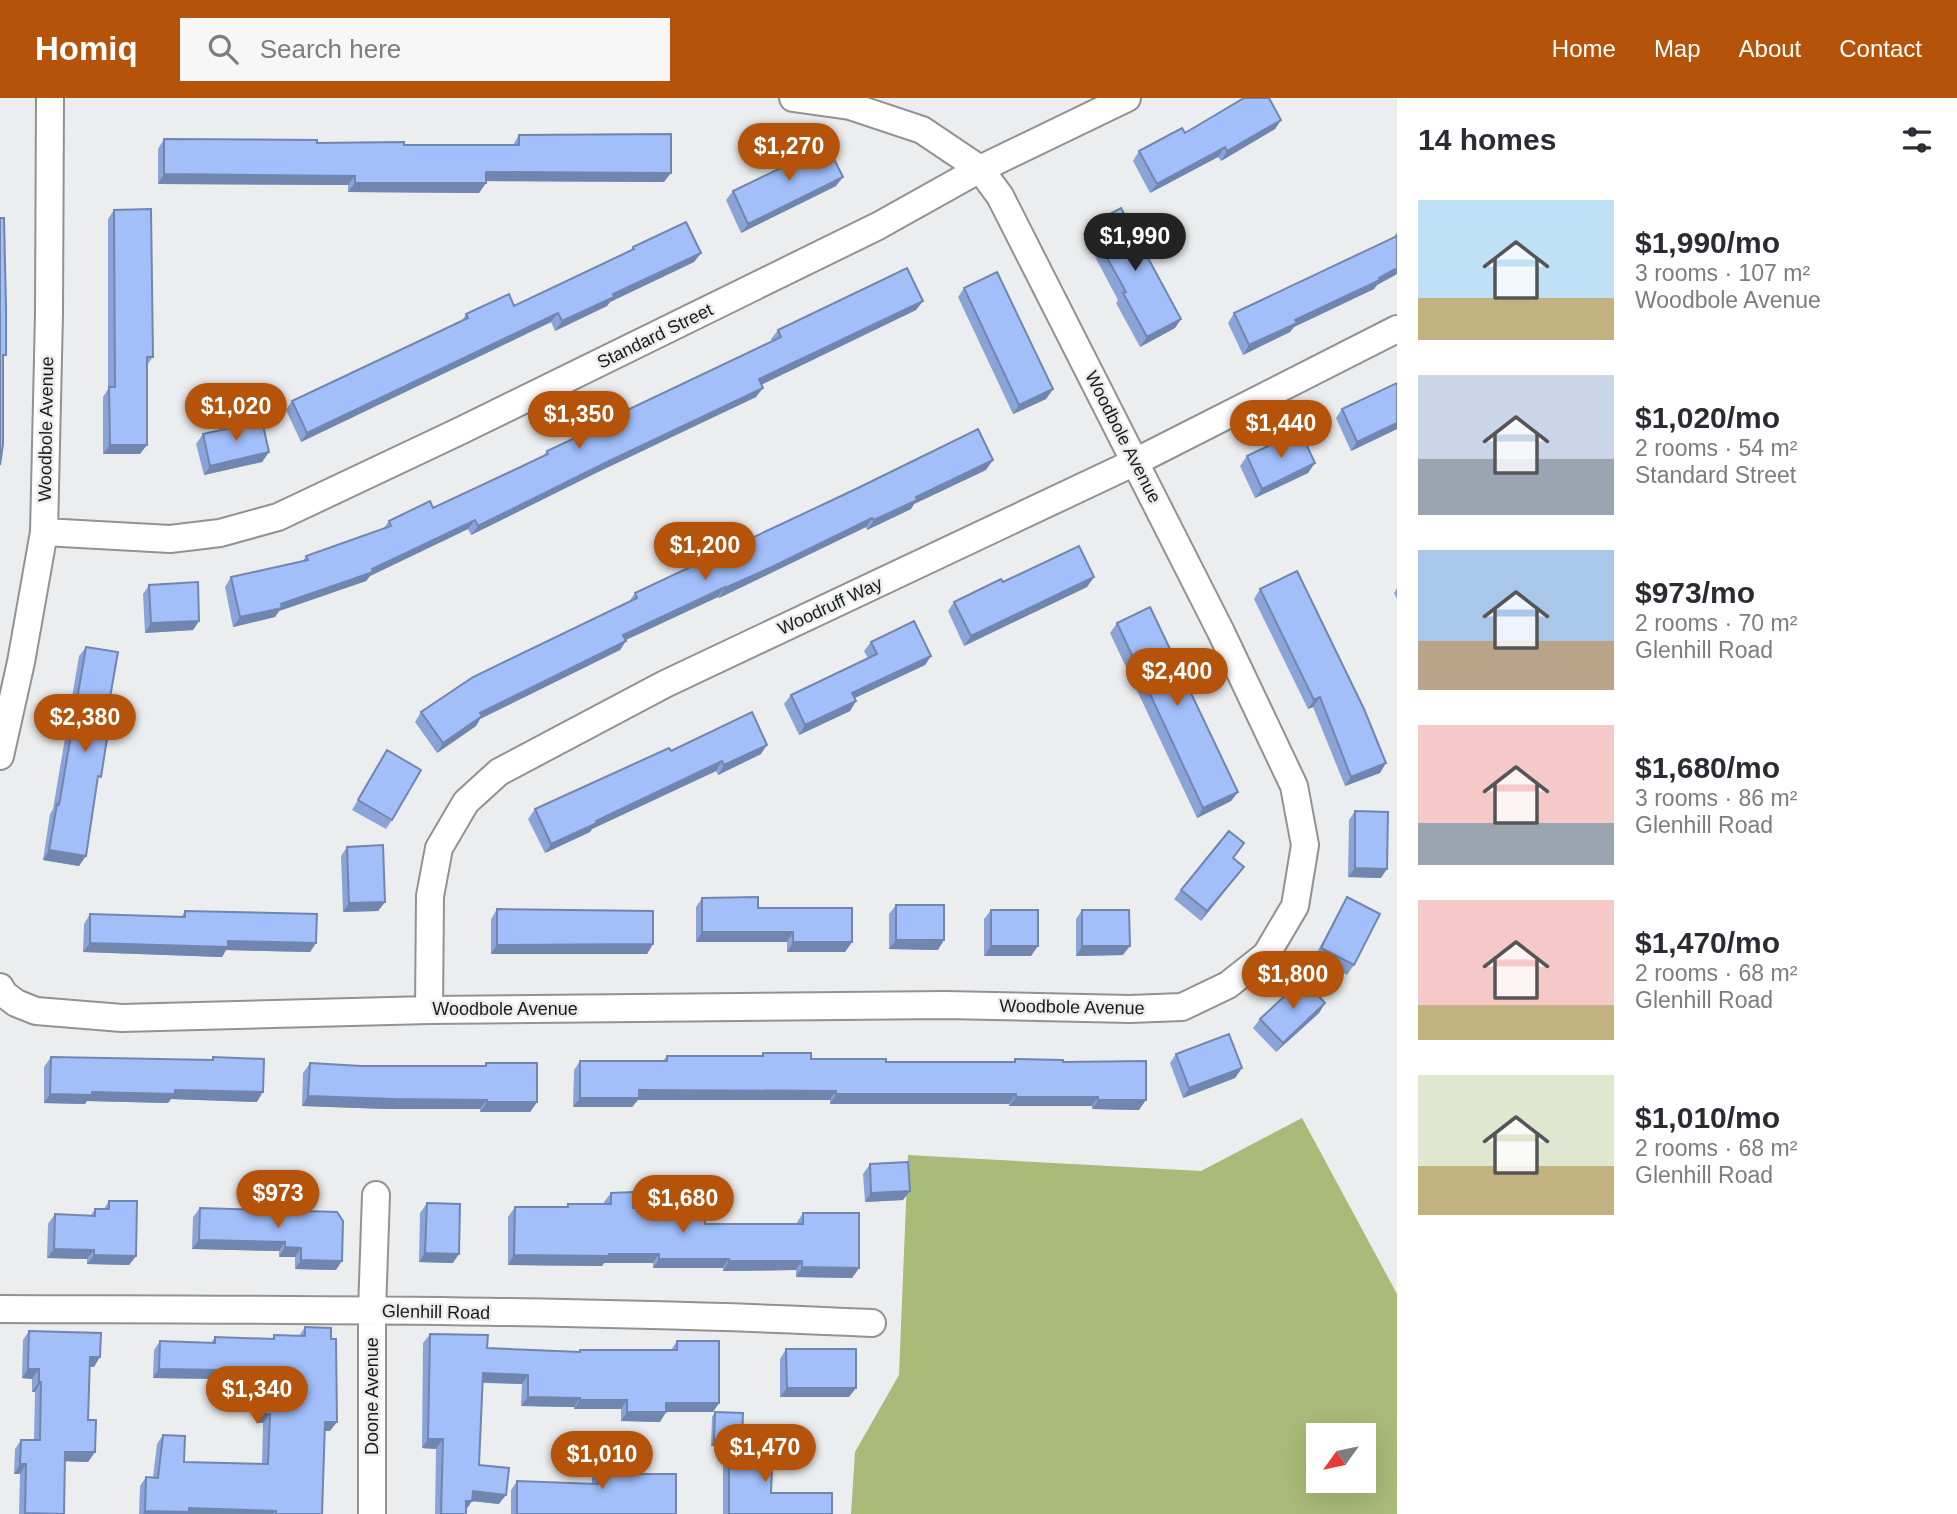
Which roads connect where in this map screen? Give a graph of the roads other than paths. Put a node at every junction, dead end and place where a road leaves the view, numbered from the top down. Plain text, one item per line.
1 (50, 98) edge
2 (793, 98) edge
3 (1127, 98) edge
4 (980, 169) junction
5 (1397, 329) edge
6 (1135, 462) junction
7 (44, 531) junction
8 (0, 753) edge
9 (0, 987) edge
10 (429, 1010) junction
11 (376, 1195) dead end
12 (0, 1308) edge
13 (372, 1311) junction
14 (872, 1323) dead end
15 (372, 1514) edge

1 - 7 street, Woodbole Avenue
2 - 4 street, Woodbole Avenue
3 - 4 street, Standard Street
4 - 6 street, Woodbole Avenue
4 - 7 street, Standard Street
5 - 6 street, Woodruff Way
6 - 10 street, Woodruff Way
6 - 10 street, Woodbole Avenue
7 - 8 street, Woodbole Avenue
9 - 10 street, Woodbole Avenue
11 - 13 street, Doone Avenue
12 - 13 street, Glenhill Road
13 - 14 street, Glenhill Road
13 - 15 street, Doone Avenue

